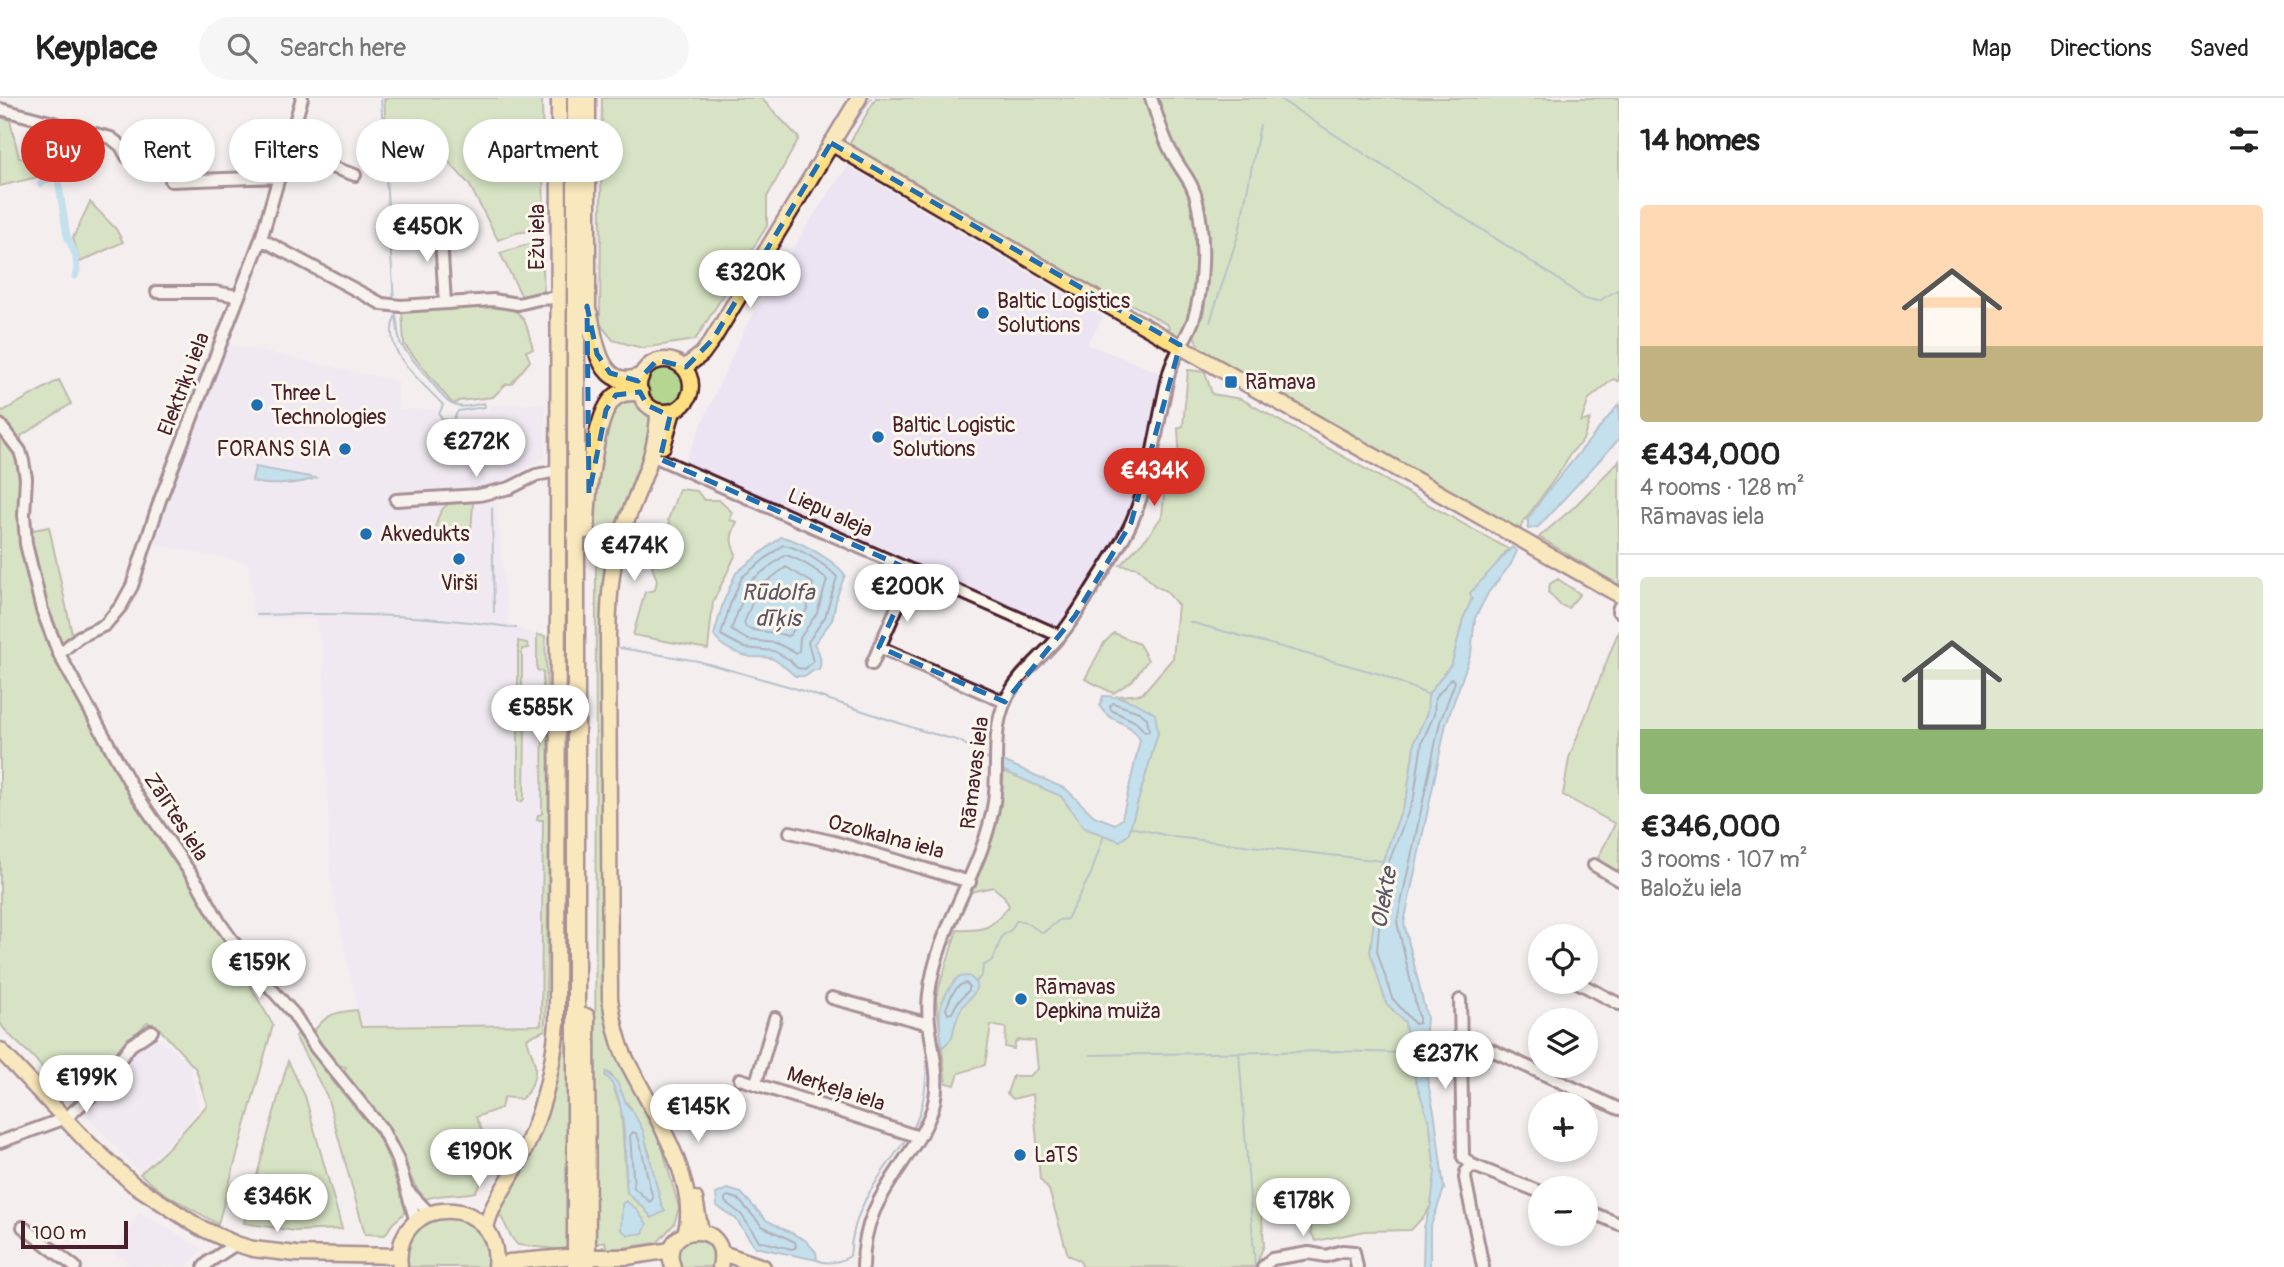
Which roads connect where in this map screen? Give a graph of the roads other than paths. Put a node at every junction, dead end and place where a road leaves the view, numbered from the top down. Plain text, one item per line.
1 (302, 98) edge
2 (559, 98) edge
3 (576, 98) edge
4 (587, 98) edge
5 (859, 98) edge
6 (1151, 98) edge
7 (0, 109) edge
8 (296, 119) edge
9 (831, 143) junction
10 (119, 144) edge
11 (342, 171) edge
12 (355, 175) dead end
13 (278, 182) edge
14 (440, 223) dead end
15 (261, 239) junction
16 (157, 292) dead end
17 (237, 296) junction
18 (557, 298) junction
19 (445, 303) junction
20 (587, 306) junction
21 (1180, 345) junction
22 (684, 368) junction
23 (640, 385) junction
24 (658, 411) junction
25 (673, 411) junction
26 (0, 425) edge
27 (660, 459) junction
28 (557, 471) junction
29 (589, 495) junction
30 (396, 500) dead end
31 (913, 571) junction
32 (1619, 595) edge
33 (610, 603) junction
34 (1060, 636) junction
35 (879, 648) junction
36 (59, 654) junction
37 (872, 664) dead end
38 (1005, 702) junction
39 (790, 832) dead end
40 (1594, 865) dead end
41 (1619, 880) edge
42 (970, 882) junction
43 (1598, 992) edge
44 (832, 998) dead end
45 (1460, 1000) dead end
46 (1619, 1003) edge
47 (775, 1018) dead end
48 (929, 1024) junction
49 (152, 1031) dead end
50 (1459, 1035) junction
51 (0, 1050) edge
52 (740, 1079) dead end
53 (640, 1082) junction
54 (756, 1083) junction
55 (1619, 1109) edge
56 (66, 1118) junction
57 (919, 1137) junction
58 (0, 1142) edge
59 (1472, 1166) junction
60 (1528, 1187) edge
61 (503, 1190) junction
62 (408, 1191) junction
63 (429, 1213) junction
64 (1598, 1215) edge
65 (471, 1216) junction
66 (416, 1222) junction
67 (1619, 1224) edge
68 (23, 1227) dead end
69 (486, 1228) junction
70 (701, 1232) junction
71 (212, 1234) junction
72 (685, 1234) junction
73 (236, 1244) junction
74 (495, 1248) junction
75 (534, 1259) junction
76 (721, 1260) edge
77 (672, 1261) edge
78 (400, 1262) edge
79 (571, 1262) edge
80 (591, 1262) edge
81 (207, 1264) edge
82 (1263, 1266) edge
83 (1485, 1266) edge
84 (75, 1267) edge
85 (495, 1267) edge
86 (500, 1267) edge
87 (763, 1267) edge
88 (863, 1267) edge
89 (1357, 1267) edge

1 - 8 street, Elektriķu iela
2 - 18 main road, Ežu iela
3 - 79 highway
4 - 20 highway
5 - 9 main road
6 - 21 street, Rāmavas iela
7 - 10 street
9 - 21 main road
9 - 22 main road
11 - 12 street
13 - 15 street, Elektriķu iela
14 - 19 street
15 - 17 street, Elektriķu iela
15 - 19 street
16 - 17 street
17 - 36 street, Elektriķu iela
18 - 19 street
18 - 28 main road, Ežu iela
20 - 23 highway
20 - 29 highway
21 - 32 main road
21 - 34 street, Rāmavas iela
22 - 23 main road
22 - 25 main road
23 - 24 main road
23 - 29 highway
24 - 25 main road
24 - 33 main road
25 - 27 main road
26 - 36 street, Zālītes iela
27 - 31 street, Liepu aleja
27 - 33 main road
28 - 30 street
28 - 61 main road, Ežu iela
29 - 80 highway
31 - 34 street, Liepu aleja
31 - 35 street
33 - 53 main road
34 - 38 street, Rāmavas iela
35 - 37 street
35 - 38 street
36 - 62 street, Zālītes iela
38 - 42 street, Rāmavas iela
39 - 42 street, Ozolkalna iela
40 - 41 street
42 - 48 street, Rāmavas iela
43 - 46 street
44 - 48 street
45 - 50 street
47 - 54 street
48 - 57 street, Rāmavas iela
49 - 56 street
50 - 55 street
50 - 59 street
51 - 56 main road
52 - 54 street, Merķeļa iela
53 - 70 main road
53 - 72 main road
54 - 57 street, Merķeļa iela
56 - 58 street
56 - 71 main road
57 - 88 street, Rāmavas iela
59 - 60 street
59 - 83 street
61 - 65 main road
61 - 69 main road
62 - 63 street, Zālītes iela
62 - 66 street, Zālītes iela
63 - 65 main road
63 - 66 main road
64 - 67 street
65 - 69 main road
66 - 78 main road
68 - 84 street
69 - 74 main road
70 - 72 main road
70 - 76 main road
71 - 73 main road
71 - 81 street
72 - 77 main road
73 - 78 main road
73 - 81 street
74 - 75 main road
74 - 85 main road
75 - 79 main road
75 - 86 main road
76 - 87 main road
77 - 80 main road
82 - 89 street

